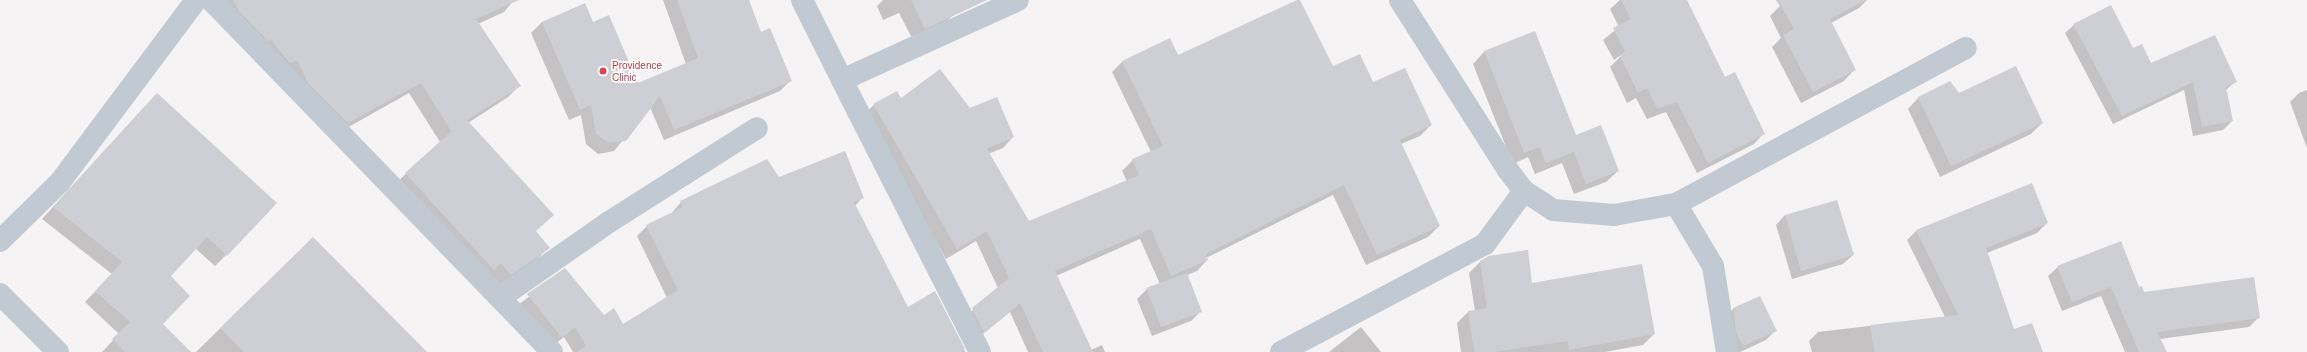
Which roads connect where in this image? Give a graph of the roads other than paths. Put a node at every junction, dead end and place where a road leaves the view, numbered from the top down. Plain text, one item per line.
1 (196, 0) edge
2 (211, 0) edge
3 (802, 0) edge
4 (1018, 0) edge
5 (1400, 0) edge
6 (1966, 48) dead end
7 (842, 80) junction
8 (757, 128) dead end
9 (1524, 191) junction
10 (1676, 204) junction
11 (0, 241) edge
12 (0, 294) edge
13 (500, 298) junction
14 (58, 352) edge
15 (552, 352) edge
16 (980, 352) edge
17 (1281, 352) edge
18 (1727, 352) edge

1 - 11 street
2 - 13 street
3 - 7 street
4 - 7 street
5 - 9 street
6 - 10 street
7 - 16 street
8 - 13 street
9 - 10 street
9 - 17 street
10 - 18 street
12 - 14 street
13 - 15 street

